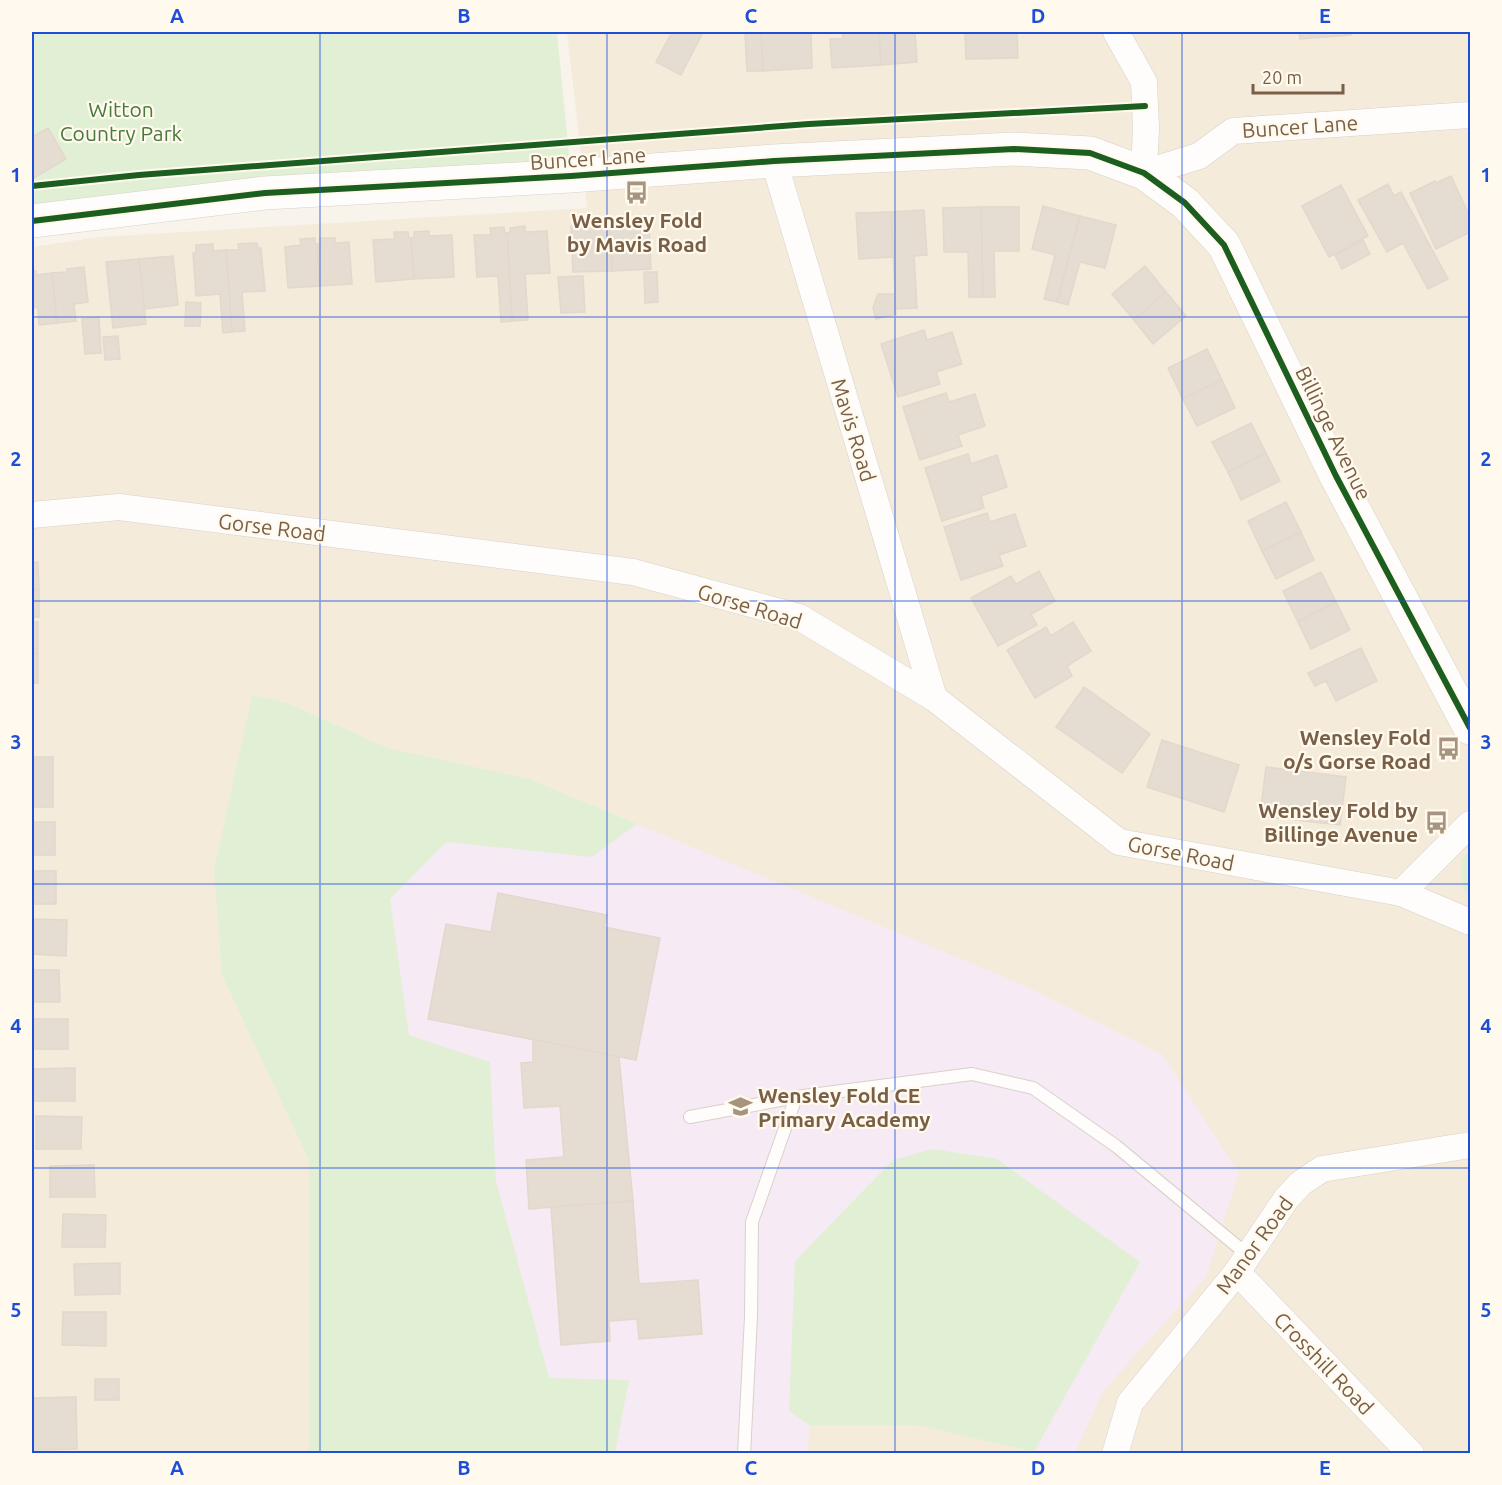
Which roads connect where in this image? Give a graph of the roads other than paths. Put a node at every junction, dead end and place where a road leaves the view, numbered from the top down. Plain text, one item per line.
1 (1116, 32) edge
2 (1470, 115) edge
3 (774, 161) junction
4 (1144, 173) junction
5 (32, 221) edge
6 (32, 515) edge
7 (934, 698) junction
8 (1470, 728) edge
9 (1470, 824) edge
10 (1401, 893) junction
11 (1470, 922) edge
12 (796, 1097) junction
13 (690, 1117) dead end
14 (1470, 1145) edge
15 (1243, 1264) junction
16 (744, 1454) edge
17 (1115, 1454) edge
18 (1411, 1454) edge

1 - 4 street
2 - 4 street, Buncer Lane
3 - 4 main road, Buncer Lane
3 - 5 main road, Buncer Lane
3 - 7 street, Mavis Road
4 - 8 main road, Billinge Avenue
6 - 7 street, Gorse Road
7 - 10 street, Gorse Road
9 - 10 street
10 - 11 street, Gorse Road
12 - 13 lane
12 - 15 lane
12 - 16 lane
14 - 15 street, Manor Road
15 - 17 street, Manor Road
15 - 18 street, Crosshill Road

